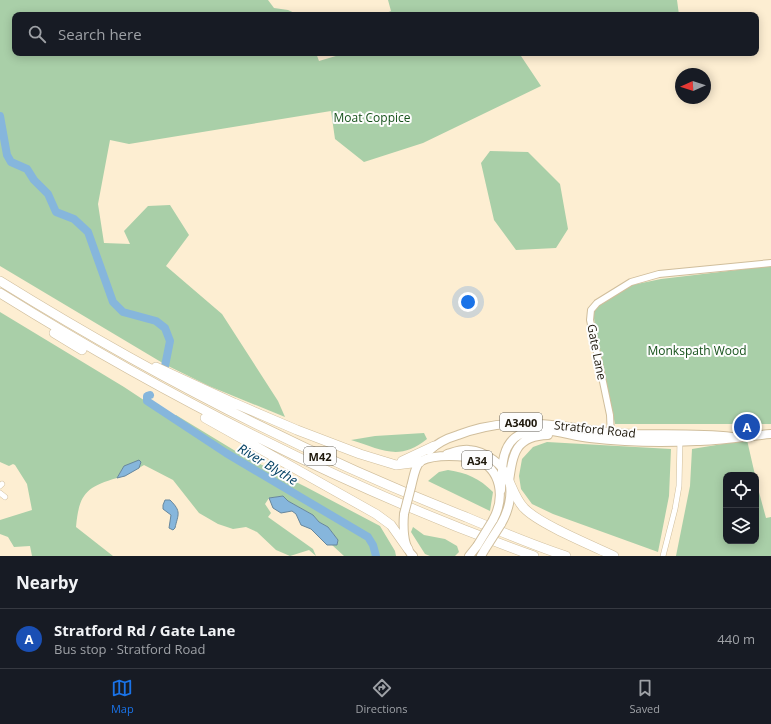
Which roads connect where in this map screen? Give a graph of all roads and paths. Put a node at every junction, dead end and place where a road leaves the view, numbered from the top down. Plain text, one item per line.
1 (771, 263) edge
2 (0, 282) edge
3 (0, 293) edge
4 (13, 301) junction
5 (84, 333) junction
6 (771, 434) edge
7 (611, 436) junction
8 (580, 437) junction
9 (680, 437) junction
10 (434, 446) junction
11 (438, 456) junction
12 (421, 462) junction
13 (389, 463) junction
14 (502, 470) junction
15 (509, 481) junction
16 (500, 490) junction
17 (0, 492) edge
18 (5, 497) dead end
19 (483, 552) edge
20 (411, 554) edge
21 (469, 556) edge
22 (534, 556) edge
23 (566, 556) edge
24 (614, 556) edge
25 (663, 556) edge

1 - 7 street, Gate Lane
2 - 5 highway, M42
3 - 4 highway, M42
4 - 20 highway
4 - 22 highway, M42
5 - 13 highway
5 - 23 highway, M42
6 - 9 main road, Stratford Road / A3400
7 - 8 main road, Stratford Road / A3400
7 - 9 main road, Stratford Road / A3400
7 - 10 main road, Stratford Road / A3400
8 - 14 main road, Stratford Road / A3400
8 - 15 main road
9 - 25 street
10 - 12 main road, Stratford Road
10 - 13 highway
11 - 12 main road, A34
11 - 14 main road
11 - 16 main road, A34
12 - 13 highway
12 - 20 main road, bridge
14 - 15 main road
14 - 16 main road, Stratford Road / A3400
15 - 19 main road, bridge
15 - 24 highway
16 - 21 main road, A34, bridge
17 - 18 street

